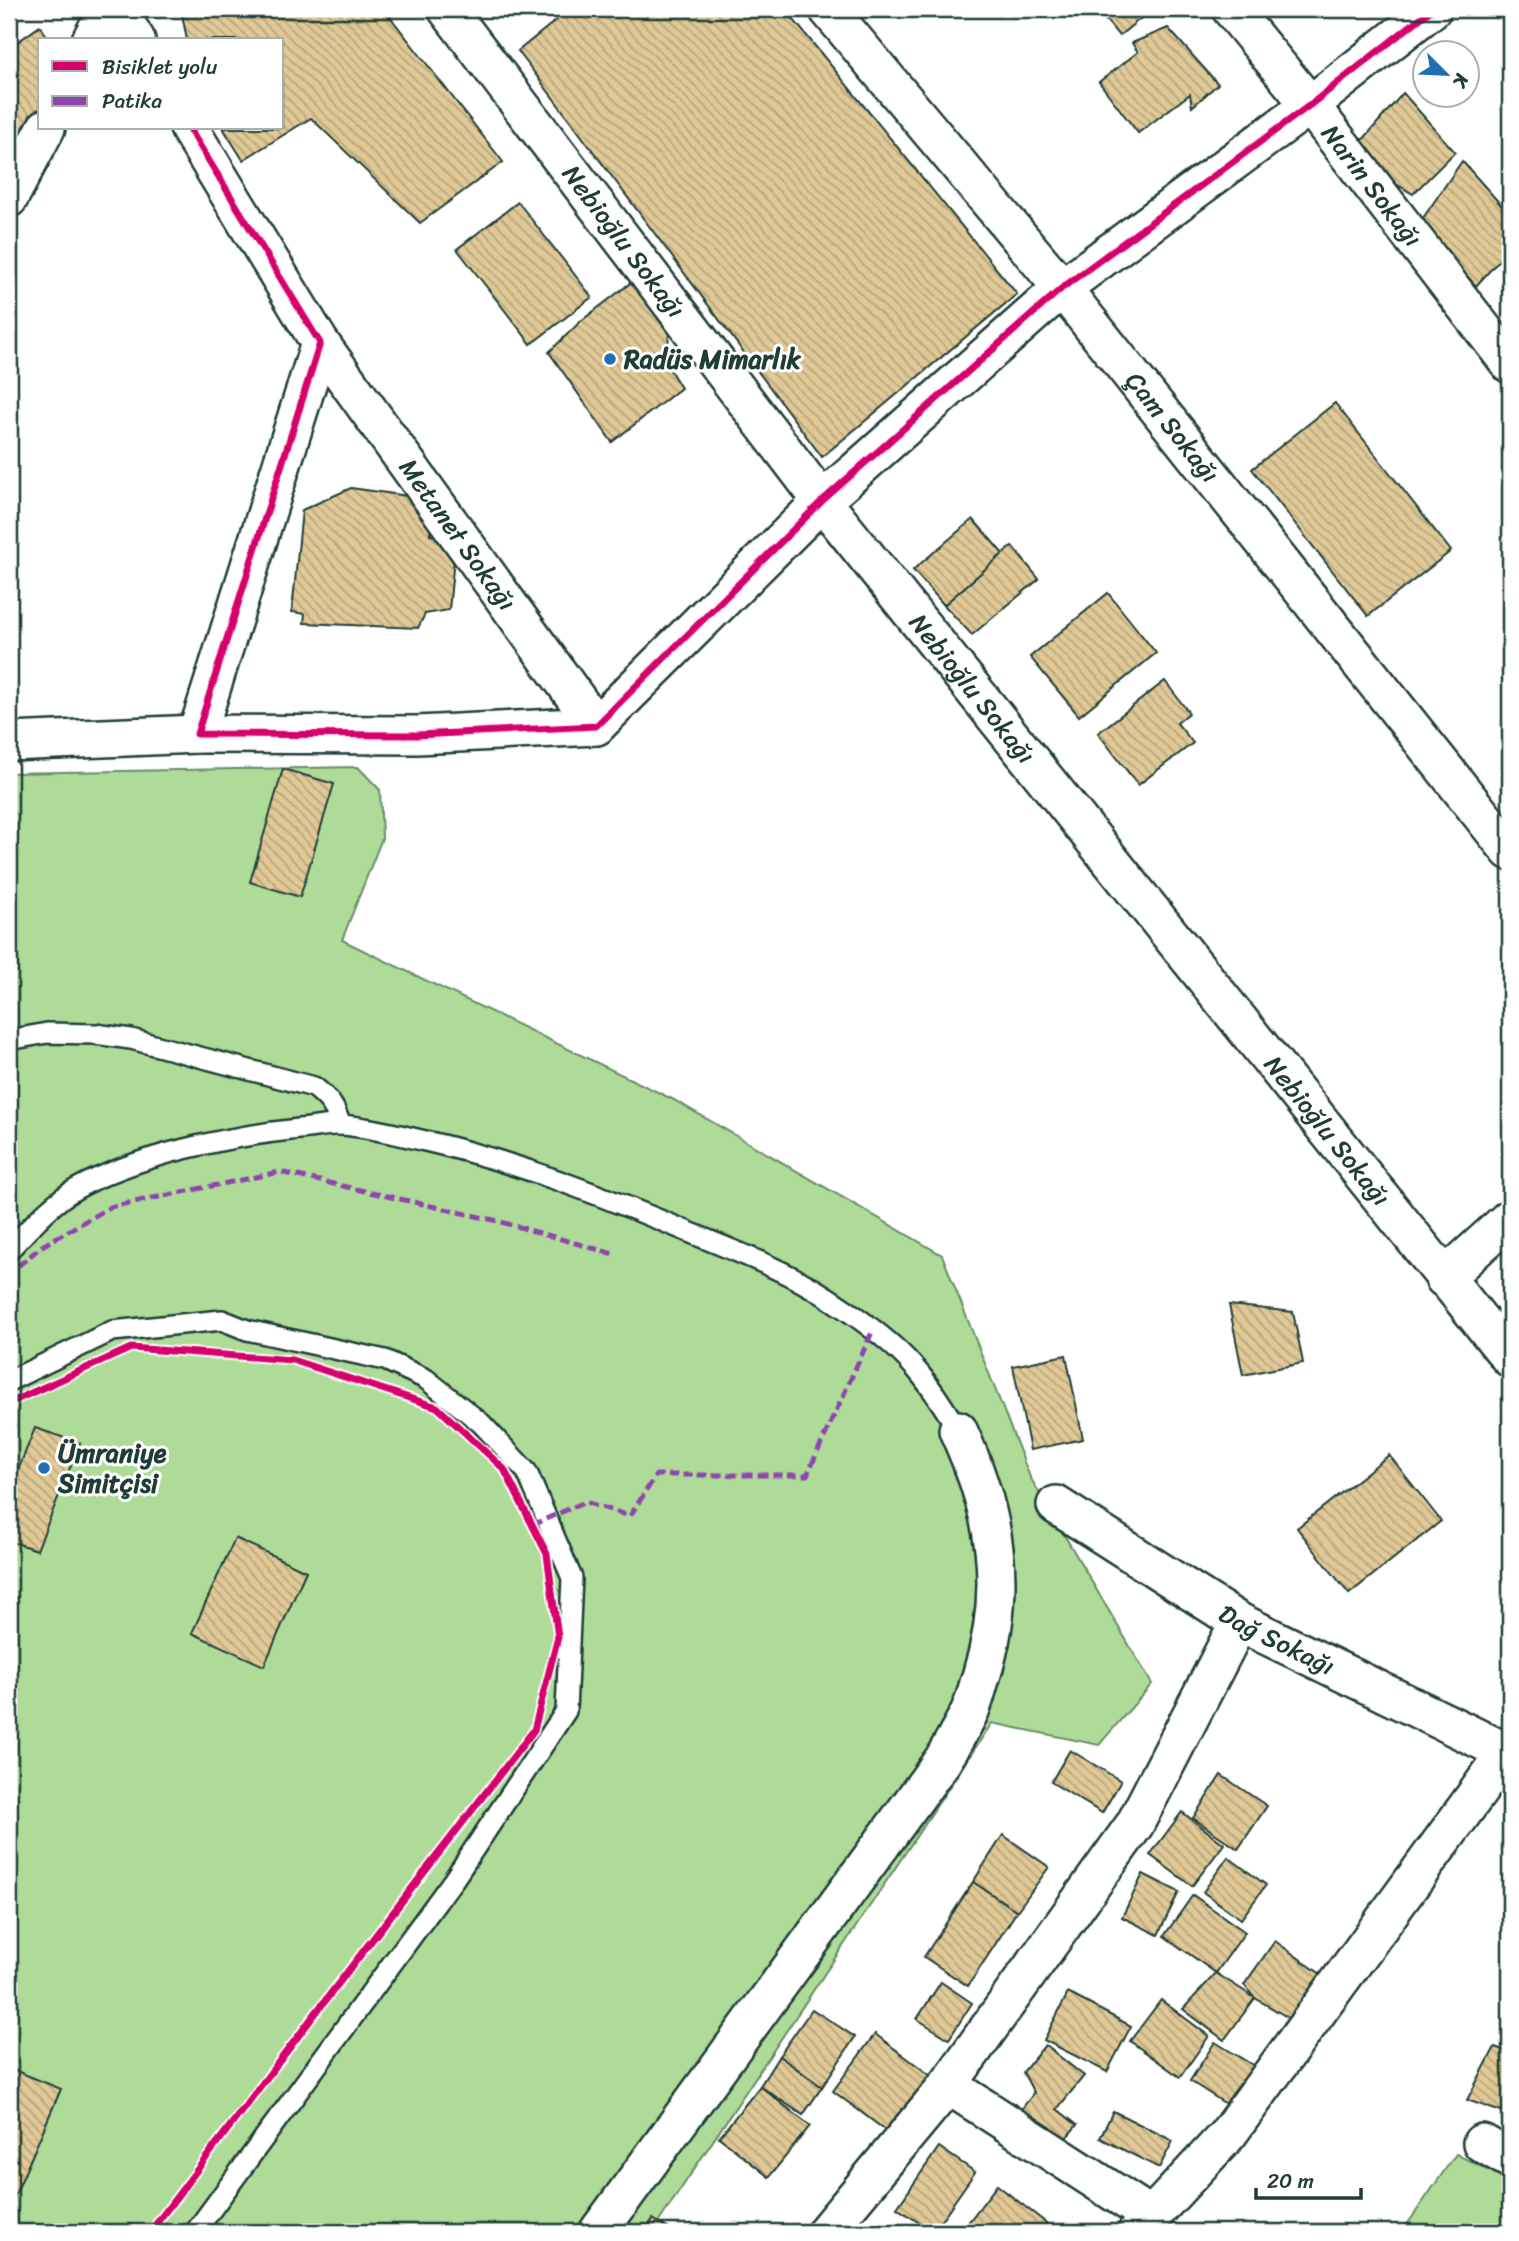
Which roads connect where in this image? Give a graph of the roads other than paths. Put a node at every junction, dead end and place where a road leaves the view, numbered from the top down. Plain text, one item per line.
1 (108, 9) edge
2 (117, 9) edge
3 (447, 9) edge
4 (828, 9) edge
5 (1231, 9) edge
6 (1432, 9) edge
7 (92, 38) edge
8 (135, 38) edge
9 (1310, 105) junction
10 (45, 130) edge
11 (190, 130) edge
12 (9, 198) edge
13 (1062, 288) junction
14 (320, 343) junction
15 (1510, 363) edge
16 (822, 501) junction
17 (596, 726) junction
18 (197, 734) junction
19 (9, 742) edge
20 (1510, 851) edge
21 (9, 1040) edge
22 (340, 1125) junction
23 (1510, 1218) edge
24 (9, 1250) edge
25 (1444, 1278) junction
26 (1510, 1358) edge
27 (9, 1381) edge
28 (958, 1430) joint
29 (1056, 1505) dead end
30 (1239, 1622) junction
31 (1508, 1753) edge
32 (948, 2085) junction
33 (1144, 2224) edge
34 (195, 2232) edge
35 (597, 2232) edge
36 (826, 2232) edge

1 - 7 street
2 - 8 street
3 - 16 street, Nebioğlu Sokağı
4 - 13 street, Çam Sokağı
5 - 9 street, Narin Sokağı
6 - 9 street
9 - 13 street
9 - 15 street, Narin Sokağı
10 - 12 street
11 - 14 street, Metanet Sokağı
13 - 16 street
13 - 20 street, Çam Sokağı
14 - 17 street, Metanet Sokağı
14 - 18 street
16 - 17 street
16 - 25 street, Nebioğlu Sokağı
17 - 18 street
18 - 19 street
21 - 22 lane
22 - 24 lane
22 - 28 lane
23 - 25 street
25 - 26 street, Nebioğlu Sokağı
27 - 34 lane
28 - 35 street
29 - 30 street, Dağ Sokağı
30 - 31 street, Dağ Sokağı
30 - 32 street
31 - 33 street
32 - 33 street
32 - 36 street

